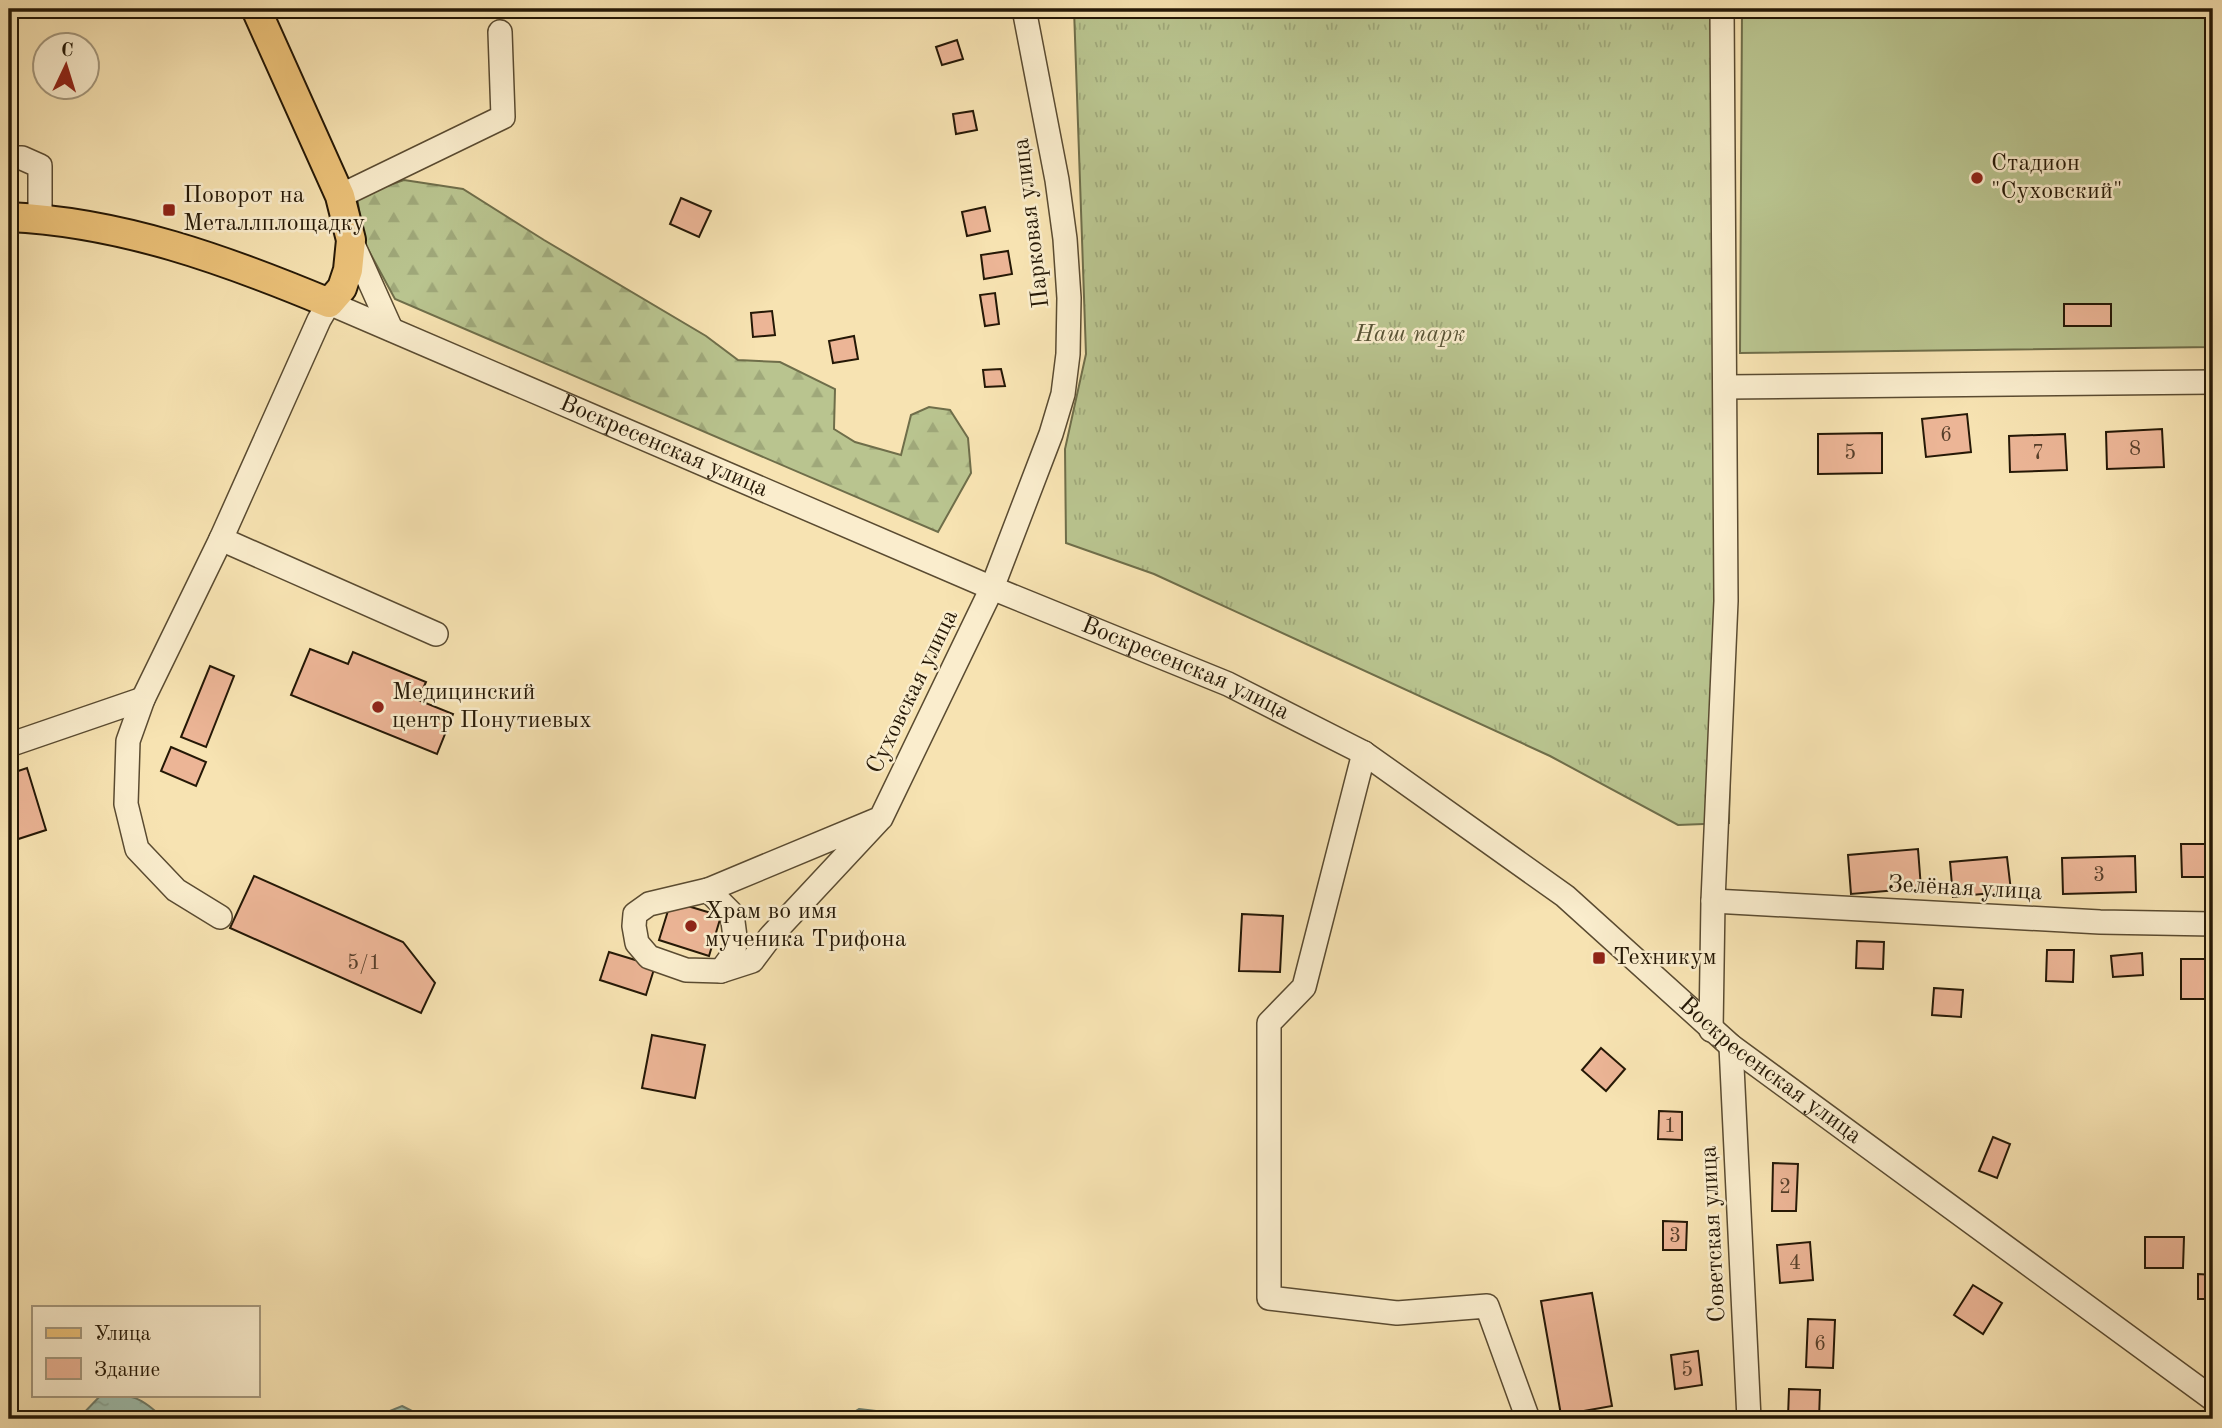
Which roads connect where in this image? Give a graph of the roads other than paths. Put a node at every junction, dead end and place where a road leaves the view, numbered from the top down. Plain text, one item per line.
1 (256, 9) edge
2 (1024, 9) edge
3 (1722, 9) edge
4 (500, 32) dead end
5 (9, 159) edge
6 (340, 196) junction
7 (9, 218) edge
8 (40, 218) junction
9 (351, 240) junction
10 (263, 275) junction
11 (329, 303) junction
12 (391, 329) junction
13 (2213, 382) edge
14 (1725, 387) junction
15 (221, 539) junction
16 (992, 588) junction
17 (436, 634) dead end
18 (143, 699) junction
19 (9, 745) edge
20 (1364, 753) junction
21 (881, 818) junction
22 (708, 890) junction
23 (1713, 901) junction
24 (220, 917) dead end
25 (2213, 924) edge
26 (721, 971) junction
27 (1711, 1030) junction
28 (1731, 1046) junction
29 (2213, 1399) edge
30 (1528, 1419) edge
31 (1749, 1419) edge

1 - 6 main road
2 - 16 street, Парковая улица
3 - 14 street
4 - 6 street
5 - 8 street
6 - 9 main road
7 - 8 main road, Воскресенская улица
8 - 10 main road, Воскресенская улица
9 - 10 main road
9 - 11 main road
9 - 12 street
10 - 11 main road, Воскресенская улица
11 - 12 street, Воскресенская улица
11 - 15 street
12 - 16 street, Воскресенская улица
13 - 14 street
14 - 23 street
15 - 17 street
15 - 18 street
16 - 20 street, Воскресенская улица
16 - 21 street, Суховская улица
18 - 19 street
18 - 24 street
20 - 27 street, Воскресенская улица
20 - 30 street
21 - 22 street
21 - 26 street, Суховская улица
22 - 26 street
22 - 26 street
23 - 25 street, Зелёная улица
23 - 27 street
27 - 28 street, Воскресенская улица
28 - 29 street, Воскресенская улица
28 - 31 street, Советская улица

